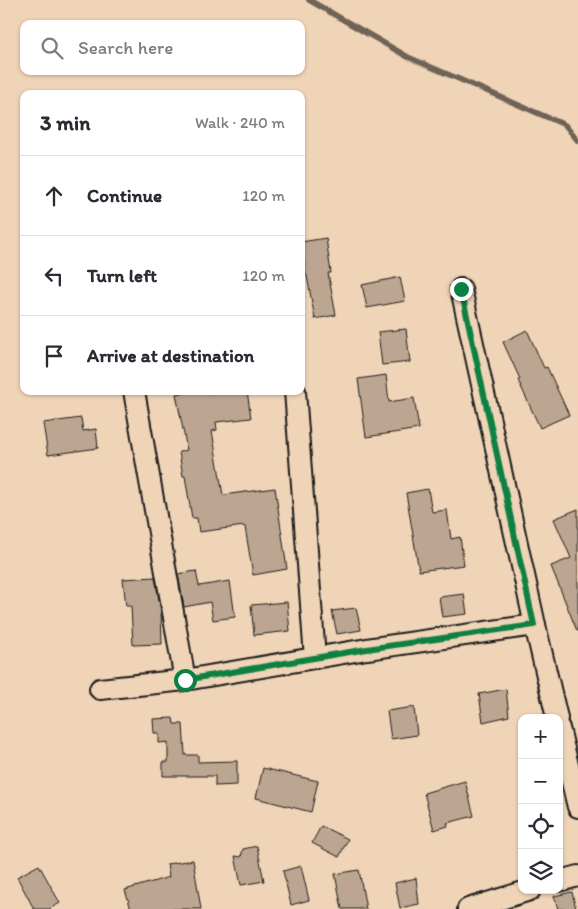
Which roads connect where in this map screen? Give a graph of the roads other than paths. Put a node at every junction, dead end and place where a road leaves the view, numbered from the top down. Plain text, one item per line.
1 (461, 289) dead end
2 (135, 395) edge
3 (295, 395) edge
4 (534, 625) junction
5 (315, 658) junction
6 (185, 680) junction
7 (100, 689) dead end
8 (556, 714) edge
9 (563, 745) edge
10 (578, 807) edge
11 (578, 876) edge
12 (563, 880) edge
13 (518, 894) edge
14 (468, 909) edge

1 - 4 street
2 - 6 street
3 - 5 street
4 - 5 street
4 - 8 street
5 - 6 street
6 - 7 street
9 - 10 street
11 - 12 street
13 - 14 street

